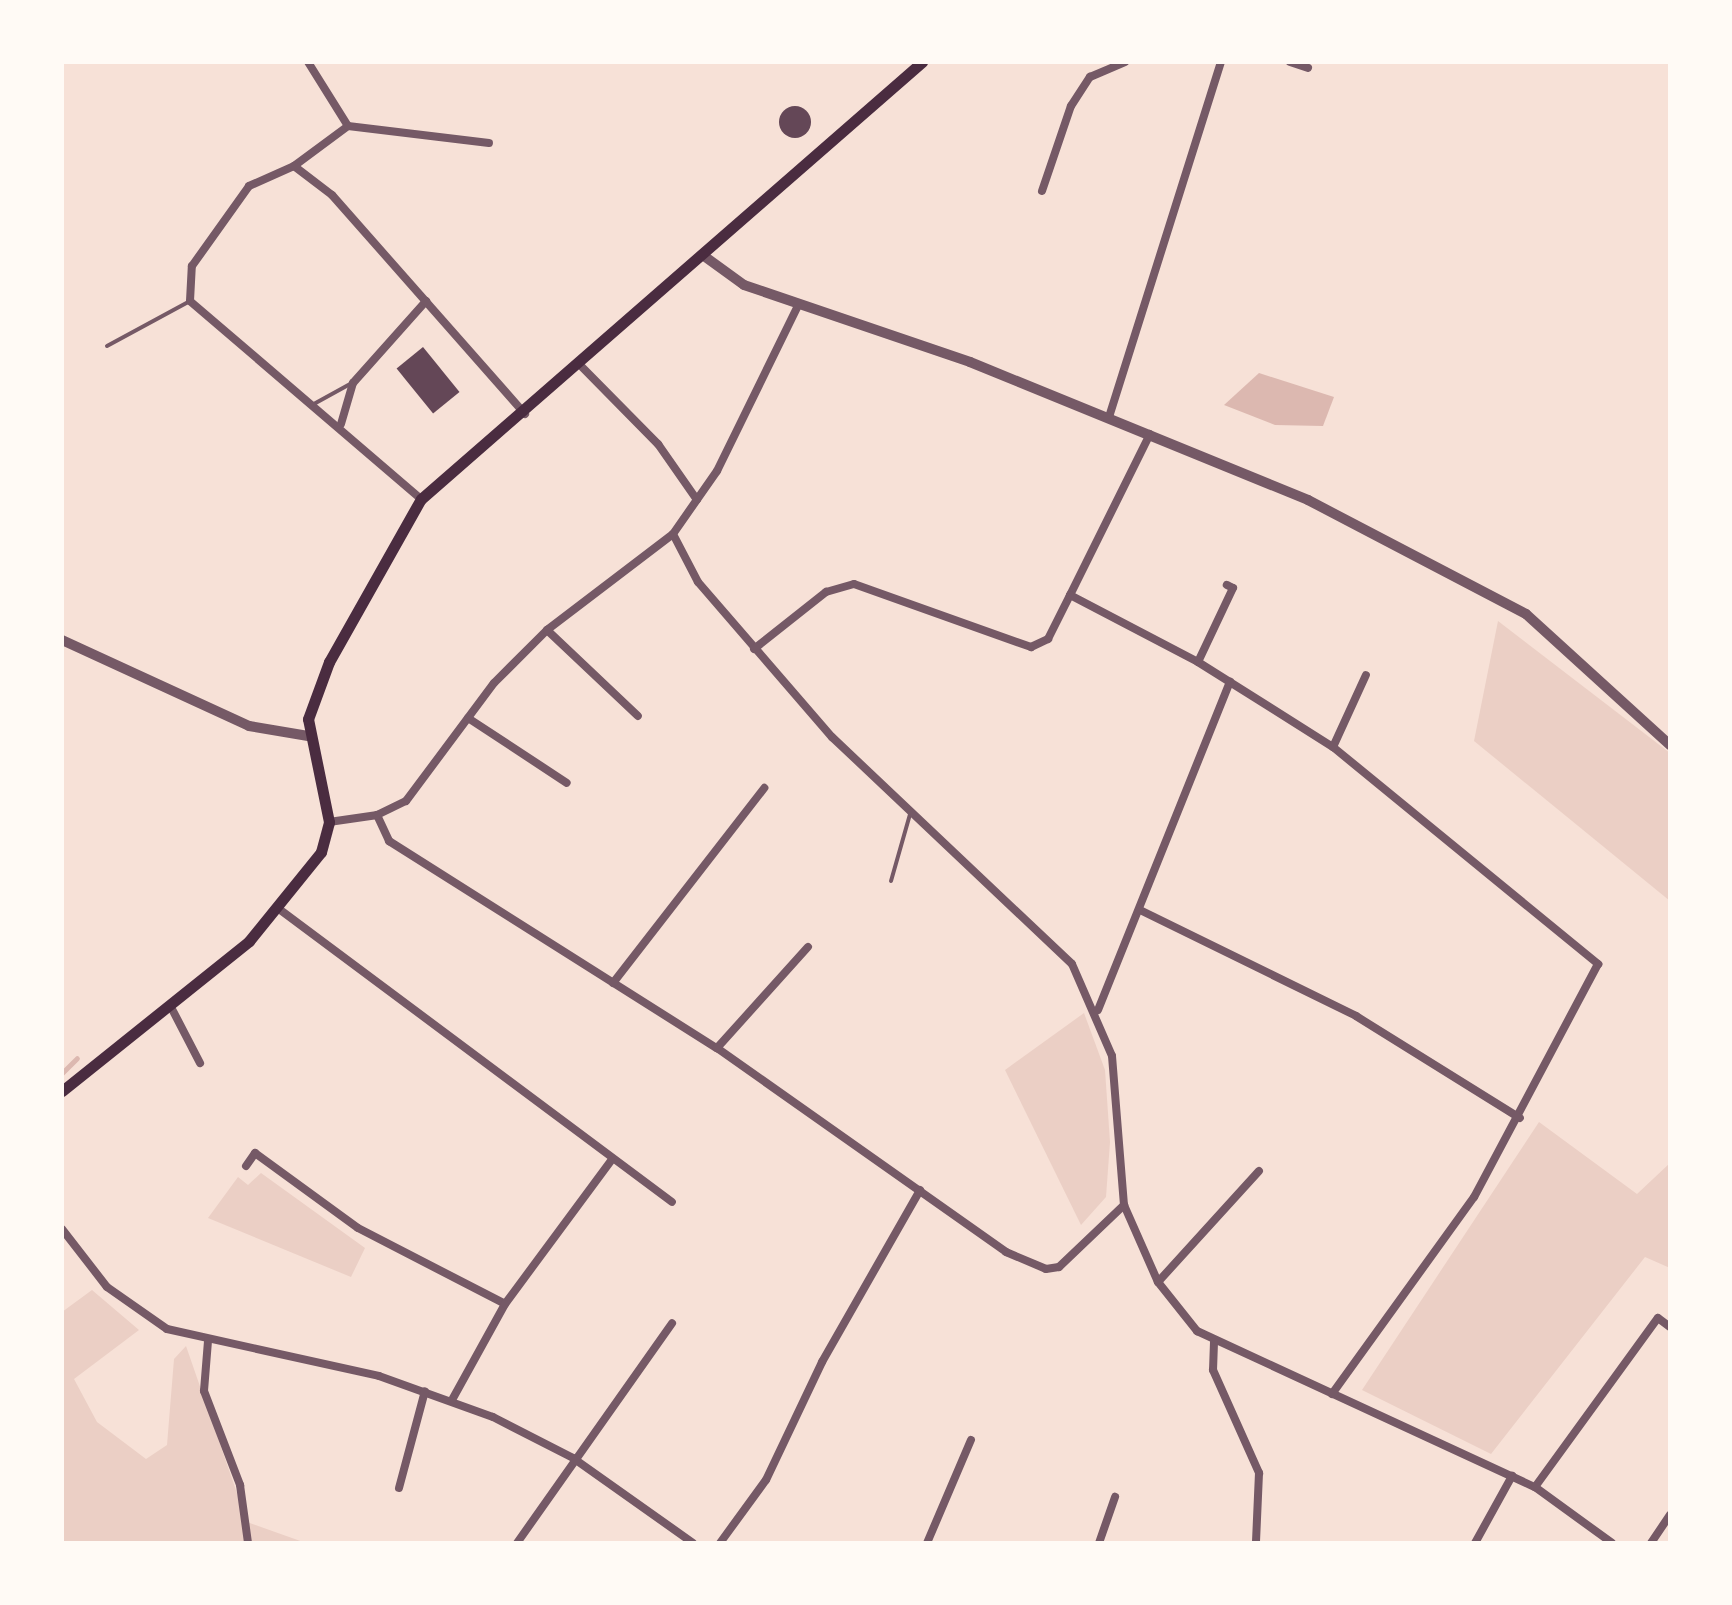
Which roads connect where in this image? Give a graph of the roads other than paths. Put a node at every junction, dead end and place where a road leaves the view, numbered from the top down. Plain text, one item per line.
1 (308, 62) edge
2 (922, 62) edge
3 (1125, 62) edge
4 (1221, 62) edge
5 (1290, 62) edge
6 (1308, 68) dead end
7 (348, 126) junction
8 (489, 143) dead end
9 (294, 166) junction
10 (1042, 191) dead end
11 (704, 256) junction
12 (190, 301) junction
13 (426, 301) junction
14 (798, 306) junction
15 (107, 346) dead end
16 (581, 366) junction
17 (353, 383) junction
18 (312, 405) junction
19 (525, 414) junction
20 (1109, 417) junction
21 (341, 424) junction
22 (1150, 434) junction
23 (421, 499) junction
24 (697, 500) junction
25 (673, 534) junction
26 (1227, 585) dead end
27 (1070, 595) junction
28 (547, 630) junction
29 (62, 640) edge
30 (754, 649) junction
31 (1198, 662) junction
32 (1366, 675) dead end
33 (1230, 681) junction
34 (638, 716) dead end
35 (468, 718) junction
36 (308, 736) junction
37 (1670, 745) edge
38 (1333, 747) junction
39 (567, 783) dead end
40 (764, 788) dead end
41 (911, 809) junction
42 (377, 815) junction
43 (329, 822) junction
44 (891, 881) dead end
45 (279, 909) junction
46 (1140, 910) junction
47 (808, 947) dead end
48 (613, 983) junction
49 (172, 1009) junction
50 (1098, 1010) junction
51 (717, 1048) junction
52 (200, 1063) dead end
53 (62, 1091) edge
54 (1520, 1118) junction
55 (611, 1161) junction
56 (246, 1166) dead end
57 (1259, 1171) dead end
58 (920, 1190) junction
59 (672, 1202) dead end
60 (1124, 1205) junction
61 (62, 1229) edge
62 (1158, 1282) junction
63 (505, 1304) junction
64 (672, 1323) dead end
65 (1670, 1327) edge
66 (208, 1341) junction
67 (1214, 1342) junction
68 (425, 1391) junction
69 (1332, 1394) junction
70 (452, 1400) junction
71 (971, 1440) dead end
72 (573, 1458) junction
73 (1512, 1476) junction
74 (1535, 1487) junction
75 (399, 1488) dead end
76 (1115, 1497) dead end
77 (1670, 1515) edge
78 (248, 1543) edge
79 (517, 1543) edge
80 (693, 1543) edge
81 (720, 1543) edge
82 (927, 1543) edge
83 (1099, 1543) edge
84 (1256, 1543) edge
85 (1475, 1543) edge
86 (1612, 1543) edge
87 (1651, 1543) edge

1 - 7 street
2 - 11 main road
3 - 10 street
4 - 20 street
5 - 6 street
7 - 8 street
7 - 9 street
9 - 12 street
9 - 13 street
11 - 14 street
11 - 16 main road
12 - 15 lane
12 - 18 street
13 - 17 street
13 - 19 street
14 - 20 street
14 - 24 street
16 - 19 main road
16 - 24 street
17 - 18 lane
17 - 21 street
18 - 21 street
19 - 23 main road
20 - 22 street
21 - 23 street
22 - 27 street
22 - 37 street
23 - 36 main road
24 - 25 street
25 - 28 street
25 - 30 street
26 - 31 street
27 - 30 street
27 - 31 street
28 - 34 street
28 - 35 street
29 - 36 street
30 - 41 street
31 - 33 street
32 - 38 street
33 - 38 street
33 - 46 street
35 - 39 street
35 - 42 street
36 - 43 main road
38 - 54 street
40 - 48 street
41 - 44 lane
41 - 50 street
42 - 43 street
42 - 48 street
43 - 45 main road
45 - 49 main road
45 - 55 street
46 - 50 street
46 - 54 street
47 - 51 street
48 - 51 street
49 - 52 street
49 - 53 main road
50 - 60 street
51 - 58 street
54 - 69 street
55 - 59 street
55 - 63 street
56 - 63 street
57 - 62 street
58 - 60 street
58 - 81 street
60 - 62 street
61 - 66 street
62 - 67 street
63 - 70 street
64 - 72 street
65 - 74 street
66 - 68 street
66 - 78 street
67 - 69 street
67 - 84 street
68 - 70 street
68 - 75 street
69 - 73 street
70 - 72 street
71 - 82 street
72 - 79 street
72 - 80 street
73 - 74 street
73 - 85 street
74 - 86 street
76 - 83 street
77 - 87 street

